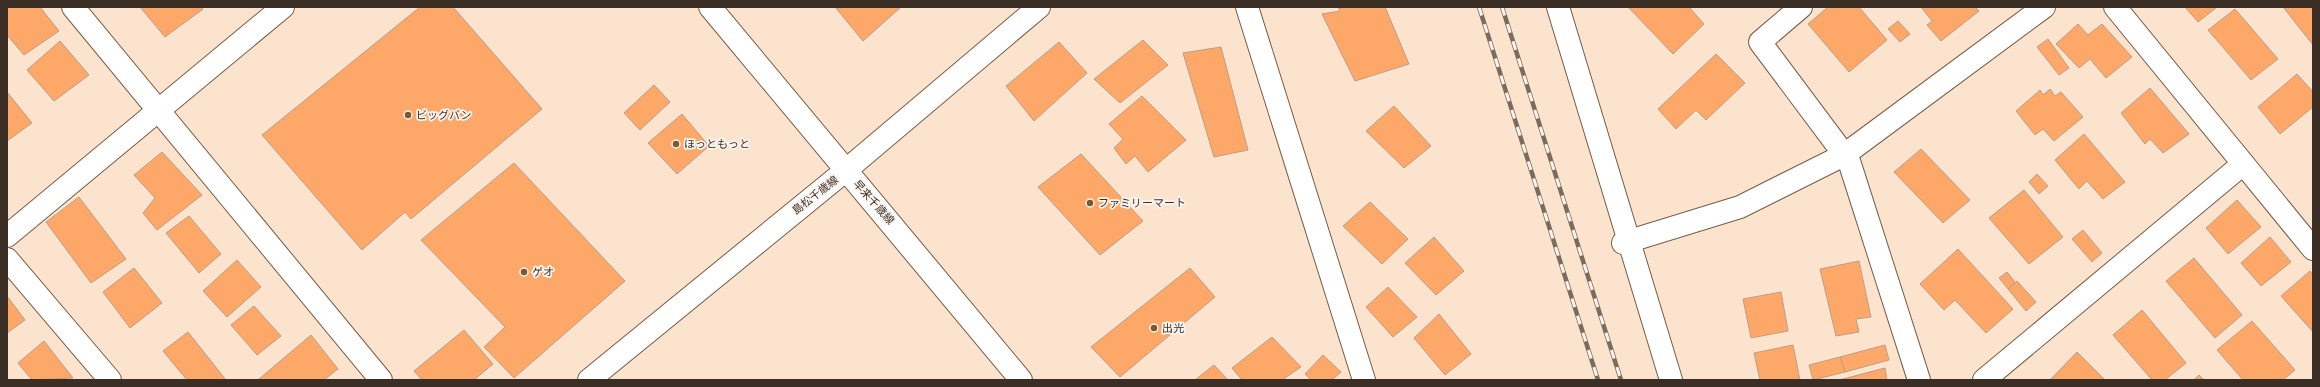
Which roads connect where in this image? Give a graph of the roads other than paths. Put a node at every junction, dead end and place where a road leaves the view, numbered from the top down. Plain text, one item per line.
1 (73, 7) edge
2 (283, 7) edge
3 (710, 7) edge
4 (1039, 7) edge
5 (1248, 7) edge
6 (1558, 7) edge
7 (1801, 7) edge
8 (2044, 7) edge
9 (2115, 7) edge
10 (158, 111) junction
11 (1844, 155) junction
12 (2243, 164) junction
13 (846, 171) junction
14 (7, 236) edge
15 (1626, 242) junction
16 (2313, 250) edge
17 (7, 259) edge
18 (110, 380) edge
19 (381, 380) edge
20 (589, 380) edge
21 (1021, 380) edge
22 (1364, 380) edge
23 (1671, 380) edge
24 (1919, 380) edge
25 (1984, 380) edge

1 - 10 street
2 - 10 street
3 - 13 street, 早来千歳線
4 - 13 street, 島松千歳線
5 - 22 street
6 - 15 street
7 - 11 street
8 - 11 street
9 - 12 street
10 - 14 street
10 - 19 street
11 - 15 street
11 - 24 street
12 - 16 street
12 - 25 street
13 - 20 street, 島松千歳線
13 - 21 street, 早来千歳線
15 - 23 street
17 - 18 street

